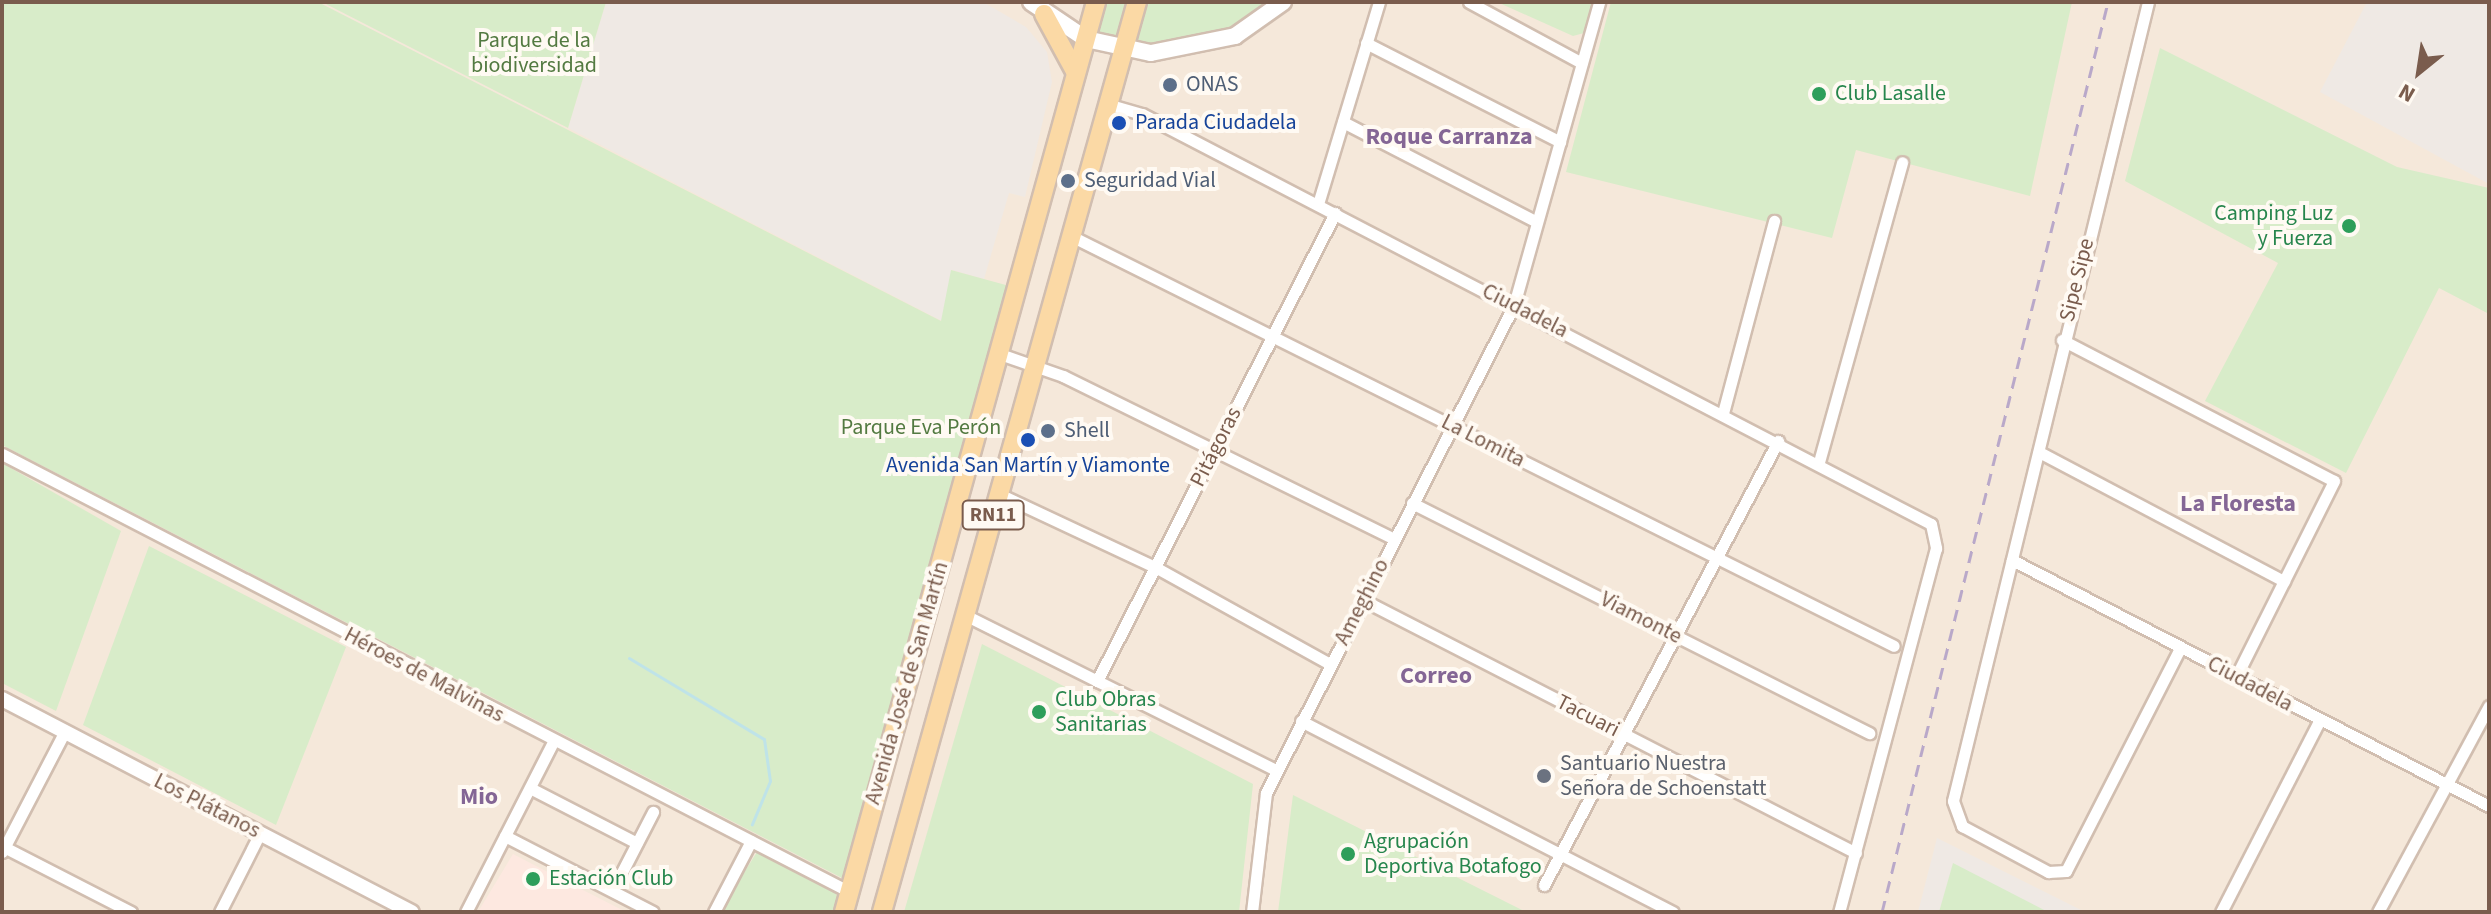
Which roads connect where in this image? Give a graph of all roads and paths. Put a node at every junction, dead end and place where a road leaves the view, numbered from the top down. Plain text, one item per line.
1 (1096, 2) edge
2 (1137, 2) edge
3 (1283, 2) edge
4 (1379, 2) edge
5 (1469, 2) edge
6 (1599, 2) edge
7 (2148, 2) edge
8 (1035, 7) edge
9 (1086, 39) junction
10 (1366, 43) junction
11 (1123, 50) junction
12 (1582, 63) junction
13 (1076, 73) junction
14 (1107, 104) junction
15 (1343, 122) junction
16 (1560, 142) junction
17 (1902, 162) dead end
18 (1318, 204) junction
19 (1335, 213) junction
20 (1774, 221) dead end
21 (1537, 222) junction
22 (1071, 236) junction
23 (1514, 305) junction
24 (1272, 336) junction
25 (2062, 340) junction
26 (1000, 354) junction
27 (1033, 365) junction
28 (1723, 413) junction
29 (1452, 426) junction
30 (1778, 441) junction
31 (1214, 450) junction
32 (2039, 452) junction
33 (2, 454) edge
34 (1819, 462) junction
35 (999, 494) junction
36 (1412, 503) junction
37 (1394, 539) junction
38 (1716, 558) junction
39 (2012, 560) junction
40 (1155, 567) junction
41 (2284, 581) junction
42 (1363, 600) junction
43 (965, 615) junction
44 (1676, 636) junction
45 (1894, 646) dead end
46 (2180, 648) junction
47 (1330, 664) junction
48 (2236, 677) junction
49 (1097, 681) junction
50 (2, 699) edge
51 (2489, 706) edge
52 (1301, 721) junction
53 (2319, 721) junction
54 (65, 731) junction
55 (1869, 733) dead end
56 (1625, 735) junction
57 (553, 742) junction
58 (1276, 770) junction
59 (2447, 783) junction
60 (530, 788) junction
61 (2489, 806) edge
62 (653, 812) dead end
63 (260, 833) junction
64 (505, 836) junction
65 (751, 841) junction
66 (637, 843) junction
67 (3, 849) edge
68 (1856, 853) junction
69 (1561, 854) junction
70 (621, 874) dead end
71 (1544, 885) dead end
72 (848, 891) junction
73 (131, 912) edge
74 (220, 912) edge
75 (412, 912) edge
76 (466, 912) edge
77 (653, 912) edge
78 (714, 912) edge
79 (844, 912) edge
80 (882, 912) edge
81 (1252, 912) edge
82 (1673, 912) edge
83 (1839, 912) edge
84 (2221, 912) edge
85 (2378, 912) edge

1 - 9 main road, RN11
2 - 11 main road, RN11
3 - 11 main road
4 - 10 street
5 - 12 street
6 - 12 street, Ameghino
7 - 25 street, Sipe Sipe
8 - 9 main road
8 - 13 main road
9 - 11 main road
9 - 13 main road, Avenida José de San Martín / RN11
10 - 15 street
10 - 16 street
11 - 14 main road, Avenida José de San Martín / RN11
12 - 16 street, Ameghino
13 - 26 main road, Avenida José de San Martín / RN11
14 - 18 street, Ciudadela
14 - 22 main road, Avenida José de San Martín / RN11
15 - 18 street
15 - 21 street
16 - 21 street, Ameghino
17 - 34 street
18 - 19 street, Ciudadela
19 - 23 street, Ciudadela
19 - 24 street, Pitágoras
20 - 28 street
21 - 23 street, Ameghino
22 - 24 street, La Lomita
22 - 27 main road, Avenida José de San Martín / RN11
23 - 28 street, Ciudadela
23 - 29 street, Ameghino
24 - 29 street, La Lomita
24 - 31 street, Pitágoras
25 - 32 street, Sipe Sipe
25 - 41 street
26 - 27 street
26 - 72 main road, Avenida José de San Martín / RN11
27 - 31 street
27 - 35 main road, Avenida José de San Martín / RN11
28 - 30 street, Ciudadela
29 - 36 street, Ameghino
29 - 38 street, La Lomita
30 - 34 street, Ciudadela
30 - 38 street
31 - 37 street
31 - 40 street, Pitágoras
32 - 39 street, Sipe Sipe
32 - 41 street
33 - 57 street, Héroes de Malvinas
34 - 68 street, Ciudadela
35 - 40 street
35 - 43 main road, Avenida José de San Martín / RN11
36 - 37 street, Ameghino
36 - 44 street, Viamonte
37 - 42 street, Ameghino
38 - 44 street
38 - 45 street, La Lomita
39 - 46 street, Ciudadela
39 - 46 street, Sipe Sipe
40 - 47 street
40 - 49 street, Pitágoras
41 - 48 street
42 - 47 street, Ameghino
42 - 56 street, Tacuari
43 - 49 street
43 - 80 main road, Avenida José de San Martín / RN11
44 - 55 street, Viamonte
44 - 56 street
46 - 48 street, Ciudadela
47 - 52 street, Ameghino
48 - 53 street, Ciudadela
49 - 58 street
50 - 54 street, Los Plátanos
51 - 59 street
52 - 58 street, Ameghino
52 - 69 street
53 - 59 street, Ciudadela
53 - 84 street
54 - 63 street, Los Plátanos
54 - 67 street
56 - 68 street, Tacuari
56 - 69 street
57 - 60 street
57 - 65 street, Héroes de Malvinas
58 - 81 street, Ameghino
59 - 61 street, Ciudadela
59 - 85 street
60 - 64 street
60 - 66 street
62 - 66 street
63 - 74 street
63 - 75 street, Los Plátanos
64 - 76 street
64 - 77 street
65 - 72 street, Héroes de Malvinas
65 - 78 street
66 - 70 street
67 - 73 street
68 - 83 street
69 - 71 street
69 - 82 street
72 - 79 main road, Avenida José de San Martín / RN11

